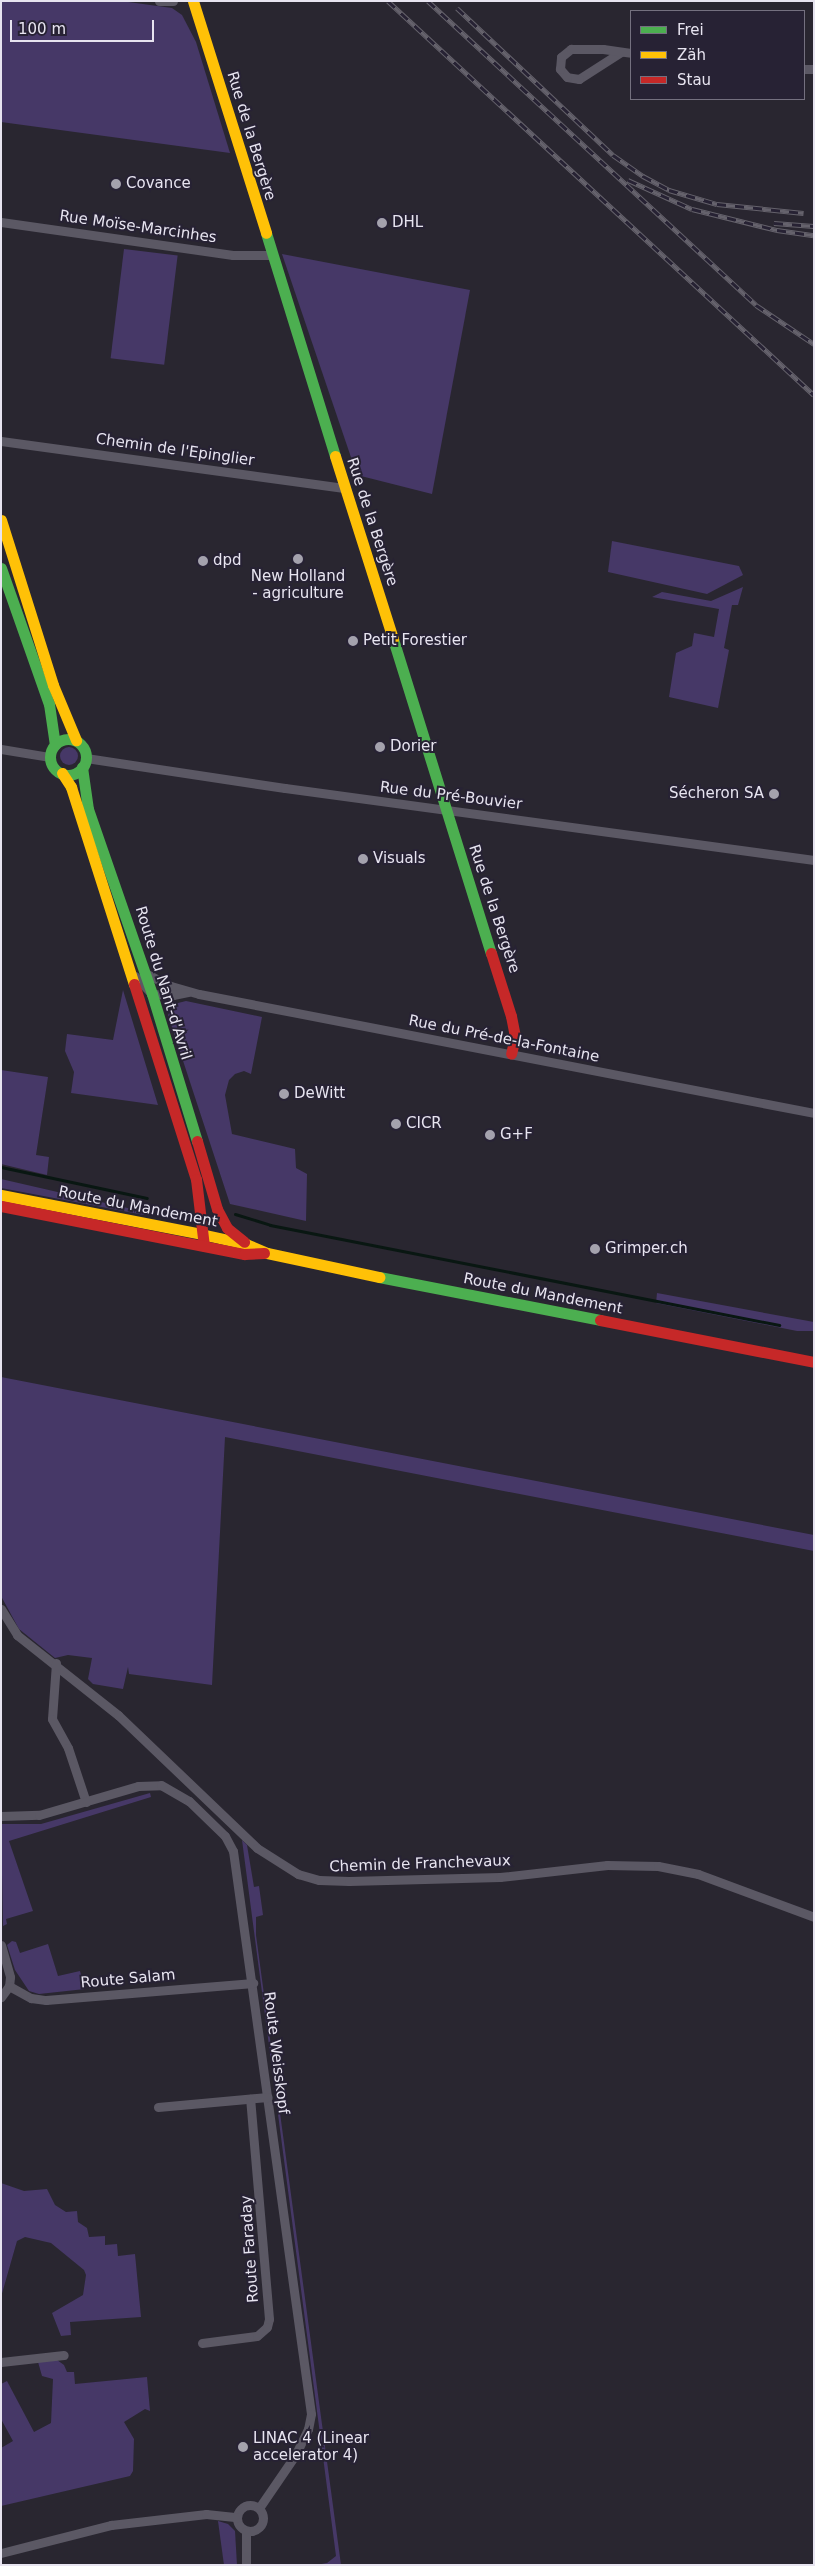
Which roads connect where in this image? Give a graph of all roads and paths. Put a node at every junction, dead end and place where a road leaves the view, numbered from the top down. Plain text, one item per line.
1 (158, 1) edge
2 (173, 1) edge
3 (193, 1) edge
4 (621, 52) junction
5 (630, 53) edge
6 (1, 222) edge
7 (272, 255) junction
8 (1, 441) edge
9 (346, 488) junction
10 (1, 520) edge
11 (1, 568) edge
12 (76, 740) junction
13 (55, 744) junction
14 (1, 749) edge
15 (50, 757) junction
16 (84, 763) junction
17 (62, 773) junction
18 (447, 809) junction
19 (814, 860) edge
20 (131, 971) junction
21 (145, 973) junction
22 (189, 992) junction
23 (152, 994) junction
24 (511, 1054) junction
25 (814, 1113) edge
26 (1, 1195) edge
27 (1, 1206) edge
28 (217, 1209) junction
29 (199, 1211) junction
30 (172, 1228) junction
31 (206, 1235) junction
32 (246, 1244) junction
33 (204, 1246) junction
34 (267, 1253) junction
35 (814, 1362) edge
36 (1, 1609) edge
37 (56, 1663) junction
38 (86, 1802) junction
39 (1, 1816) edge
40 (814, 1917) edge
41 (1, 1945) edge
42 (253, 1983) junction
43 (9, 1986) junction
44 (1, 1997) edge
45 (268, 2097) junction
46 (250, 2099) junction
47 (158, 2107) dead end
48 (202, 2343) dead end
49 (64, 2355) dead end
50 (1, 2362) edge
51 (259, 2508) junction
52 (237, 2516) junction
53 (246, 2531) junction
54 (1, 2553) edge
55 (246, 2565) edge

1 - 2 street
3 - 7 main road, Rue de la Bergère
4 - 4 street
4 - 5 street
6 - 7 street, Rue Moïse-Marcinhes
7 - 9 main road, Rue de la Bergère
8 - 9 street, Chemin de l'Epinglier
9 - 18 main road, Rue de la Bergère
10 - 12 main road
11 - 13 main road
12 - 13 main road
12 - 16 main road
13 - 15 main road
14 - 15 street
15 - 17 main road
16 - 17 main road
16 - 18 street, Rue du Pré-Bouvier
16 - 21 main road, Route du Nant-d'Avril
17 - 20 main road, Route du Nant-d'Avril
18 - 19 street, Rue du Pré-Bouvier
18 - 24 main road, Rue de la Bergère
20 - 23 street
20 - 29 main road, Route du Nant-d'Avril
21 - 22 street, Rue du Pré-de-la-Fontaine
21 - 23 main road, Route du Nant-d'Avril
22 - 23 street, Rue du Pré-de-la-Fontaine
22 - 24 street, Rue du Pré-de-la-Fontaine
23 - 28 main road, Route du Nant-d'Avril
24 - 25 street, Rue du Pré-de-la-Fontaine
26 - 30 main road, Route du Mandement
27 - 33 main road, Route du Mandement
28 - 31 main road, Route du Nant-d'Avril
28 - 32 main road, Route du Nant-d'Avril
29 - 30 main road
29 - 31 main road, Route du Nant-d'Avril
30 - 31 main road, Route du Mandement
31 - 32 main road, Route du Mandement
31 - 33 main road, Route du Nant-d'Avril
32 - 34 main road, Route du Mandement
33 - 34 main road, Route du Mandement
34 - 35 main road, Route du Mandement
36 - 37 street, Chemin de Franchevaux
37 - 38 street
37 - 40 street, Chemin de Franchevaux
38 - 39 street, Route Weisskopf
38 - 42 street, Route Weisskopf
41 - 43 street
42 - 43 street, Route Salam
42 - 45 street, Route Weisskopf
43 - 44 street
45 - 46 street
45 - 51 street, Route Weisskopf
46 - 47 street
46 - 48 street, Route Faraday
49 - 50 street
51 - 52 street
51 - 53 street
52 - 53 street
52 - 54 street
53 - 55 street

